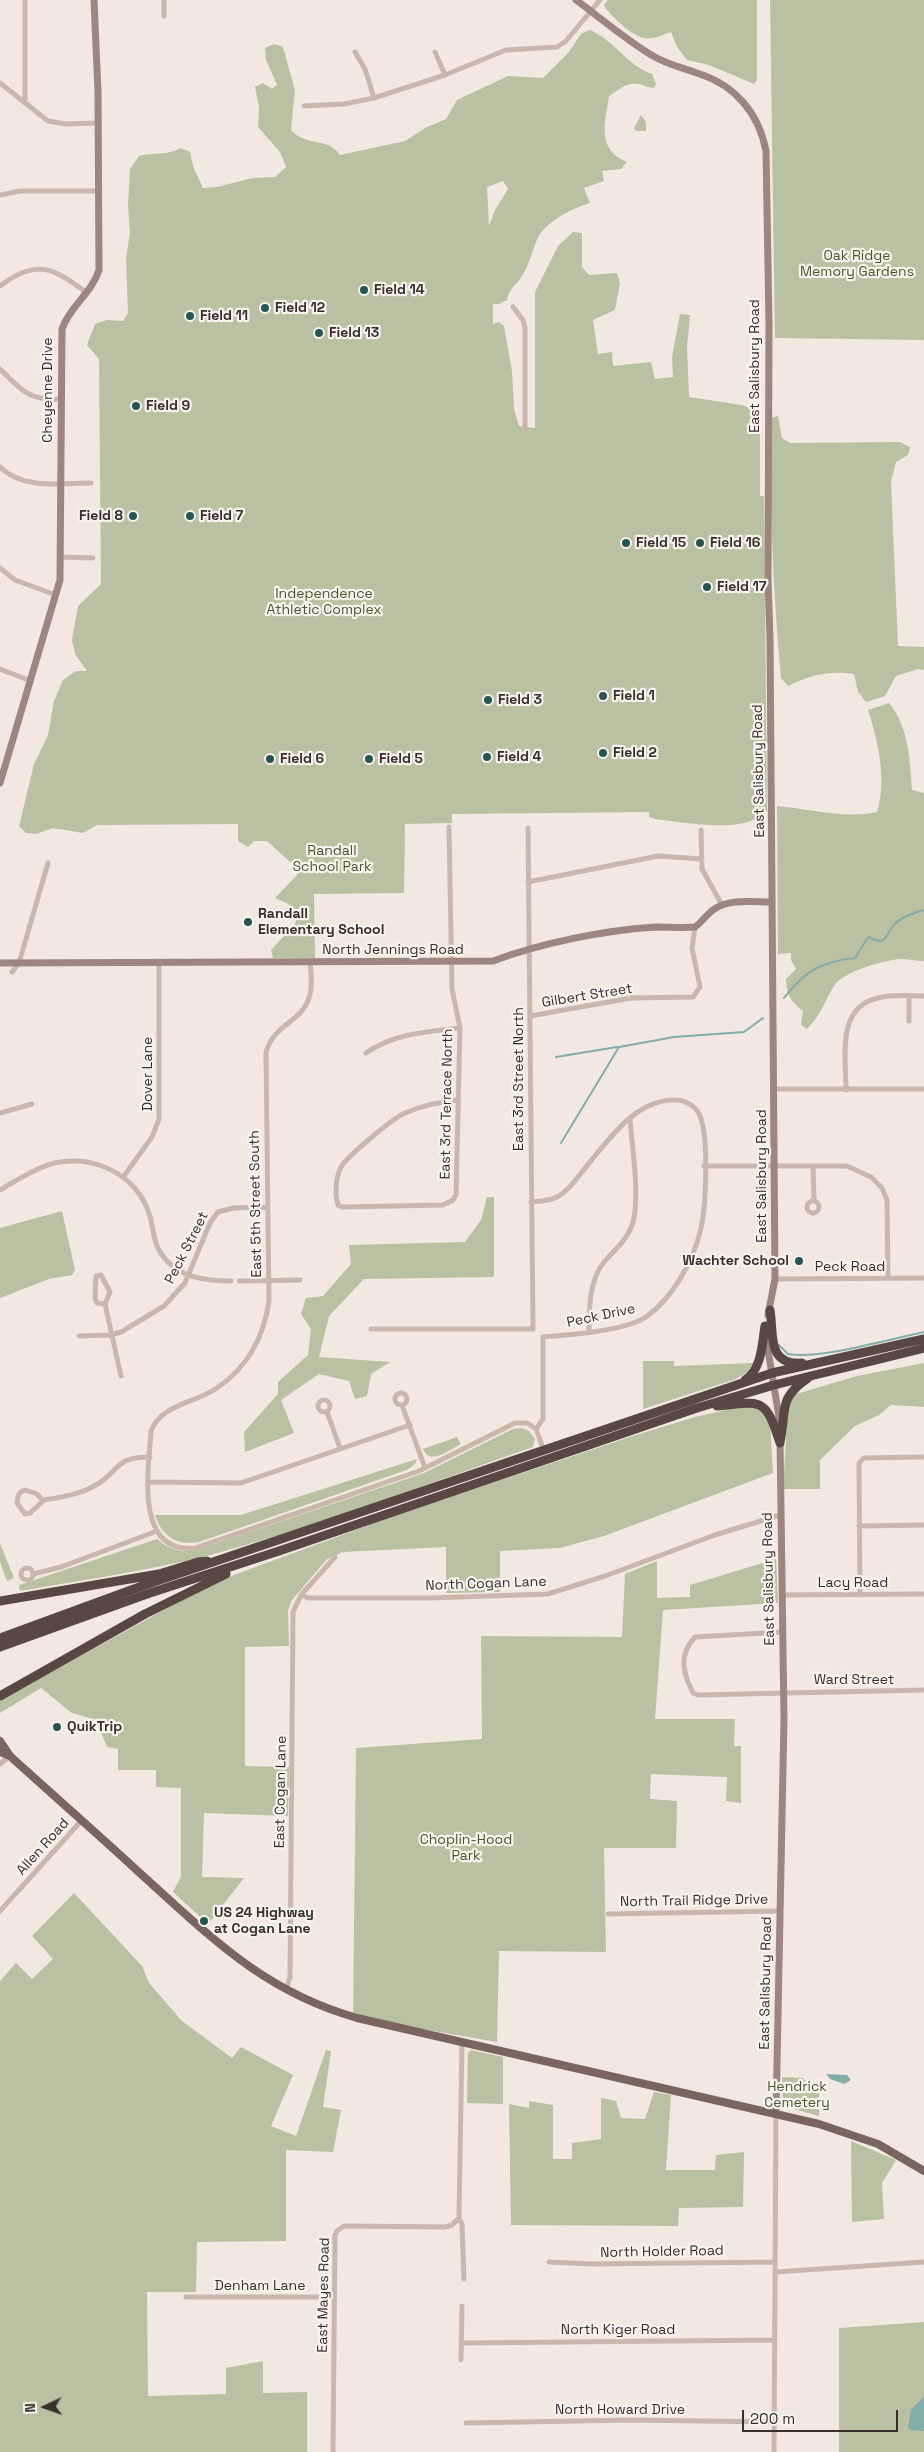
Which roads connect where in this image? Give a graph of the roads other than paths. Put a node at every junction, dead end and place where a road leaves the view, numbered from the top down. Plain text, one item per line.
1 (25, 0) edge
2 (94, 0) edge
3 (164, 0) edge
4 (576, 0) edge
5 (600, 0) edge
6 (591, 11) junction
7 (164, 16) dead end
8 (355, 52) dead end
9 (435, 52) dead end
10 (445, 76) junction
11 (0, 83) edge
12 (374, 98) junction
13 (25, 103) junction
14 (304, 106) dead end
15 (98, 124) junction
16 (0, 188) edge
17 (99, 191) junction
18 (1, 195) edge
19 (0, 286) edge
20 (87, 293) junction
21 (513, 307) dead end
22 (0, 369) edge
23 (60, 399) junction
24 (525, 428) dead end
25 (0, 467) edge
26 (61, 483) junction
27 (91, 483) dead end
28 (61, 557) junction
29 (93, 558) dead end
30 (0, 568) edge
31 (56, 595) junction
32 (0, 669) edge
33 (31, 681) junction
34 (3, 762) edge
35 (0, 783) edge
36 (449, 827) dead end
37 (528, 828) dead end
38 (701, 830) dead end
39 (701, 859) junction
40 (48, 863) dead end
41 (528, 882) junction
42 (772, 902) junction
43 (722, 905) junction
44 (695, 927) junction
45 (529, 948) junction
46 (159, 961) junction
47 (310, 962) junction
48 (0, 963) edge
49 (19, 963) junction
50 (451, 963) junction
51 (12, 972) dead end
52 (909, 996) junction
53 (924, 996) edge
54 (530, 1016) junction
55 (909, 1021) dead end
56 (460, 1028) junction
57 (366, 1053) dead end
58 (774, 1089) junction
59 (846, 1090) junction
60 (924, 1090) edge
61 (457, 1100) junction
62 (32, 1104) dead end
63 (0, 1113) edge
64 (630, 1118) junction
65 (704, 1166) junction
66 (774, 1166) junction
67 (813, 1166) junction
68 (124, 1176) junction
69 (0, 1190) edge
70 (814, 1201) dead end
71 (531, 1202) junction
72 (268, 1207) junction
73 (188, 1275) junction
74 (888, 1278) junction
75 (924, 1278) edge
76 (775, 1279) junction
77 (300, 1280) dead end
78 (231, 1281) dead end
79 (239, 1281) dead end
80 (269, 1282) junction
81 (105, 1304) junction
82 (770, 1310) junction
83 (765, 1326) junction
84 (371, 1329) dead end
85 (533, 1329) junction
86 (589, 1332) junction
87 (112, 1335) junction
88 (79, 1336) dead end
89 (543, 1338) junction
90 (924, 1340) edge
91 (924, 1348) edge
92 (834, 1359) junction
93 (772, 1373) junction
94 (814, 1374) junction
95 (121, 1376) dead end
96 (735, 1385) junction
97 (774, 1385) junction
98 (402, 1405) dead end
99 (697, 1408) junction
100 (327, 1412) dead end
101 (410, 1424) junction
102 (536, 1429) junction
103 (780, 1443) junction
104 (340, 1448) junction
105 (544, 1451) junction
106 (150, 1457) junction
107 (924, 1457) edge
108 (425, 1468) junction
109 (149, 1482) junction
110 (43, 1500) junction
111 (780, 1515) junction
112 (924, 1525) edge
113 (859, 1526) junction
114 (157, 1531) junction
115 (279, 1552) junction
116 (335, 1557) dead end
117 (217, 1561) junction
118 (33, 1574) dead end
119 (924, 1594) edge
120 (782, 1595) junction
121 (860, 1595) junction
122 (301, 1596) junction
123 (0, 1601) edge
124 (782, 1632) junction
125 (0, 1638) edge
126 (0, 1647) edge
127 (924, 1690) edge
128 (784, 1691) junction
129 (0, 1696) edge
130 (0, 1741) edge
131 (0, 1752) edge
132 (10, 1756) junction
133 (0, 1764) edge
134 (82, 1820) junction
135 (780, 1911) junction
136 (0, 1912) edge
137 (608, 1914) dead end
138 (286, 1991) junction
139 (462, 2042) junction
140 (776, 2113) junction
141 (924, 2171) edge
142 (459, 2218) junction
143 (549, 2262) dead end
144 (775, 2262) junction
145 (924, 2262) edge
146 (775, 2272) junction
147 (464, 2279) dead end
148 (186, 2297) dead end
149 (334, 2297) junction
150 (462, 2306) dead end
151 (774, 2340) junction
152 (462, 2343) junction
153 (461, 2360) dead end
154 (773, 2422) junction
155 (466, 2423) dead end
156 (333, 2452) edge
157 (774, 2452) edge

1 - 13 street
2 - 15 street, Cheyenne Drive
3 - 7 street
4 - 6 street, East Salisbury Road
5 - 6 street
6 - 10 street
6 - 42 street, East Salisbury Road
8 - 12 street
9 - 10 street
10 - 12 street
11 - 13 street
12 - 14 street
13 - 15 street
15 - 17 street, Cheyenne Drive
16 - 18 street
17 - 18 street
17 - 20 street, Cheyenne Drive
19 - 20 street
20 - 23 street, Cheyenne Drive
21 - 24 street
22 - 23 street
23 - 26 street, Cheyenne Drive
25 - 26 street
26 - 27 street
26 - 28 street, Cheyenne Drive
28 - 29 street
28 - 31 street, Cheyenne Drive
30 - 31 street
31 - 33 street, Cheyenne Drive
32 - 33 street
33 - 34 street, Cheyenne Drive
34 - 35 street, Cheyenne Drive
36 - 50 street, East 3rd Terrace North
37 - 41 street, East 3rd Street North
38 - 39 street
39 - 41 street
39 - 43 street
40 - 49 street
41 - 45 street, East 3rd Street North
42 - 43 street
42 - 58 street, East Salisbury Road
43 - 44 street
44 - 45 street, North Jennings Road
44 - 54 street, Gilbert Street
45 - 50 street, North Jennings Road
45 - 54 street, East 3rd Street North
46 - 47 street, North Jennings Road
46 - 49 street, North Jennings Road
46 - 68 street, Dover Lane
47 - 50 street, North Jennings Road
47 - 72 street, East 5th Street South
48 - 49 street, North Jennings Road
49 - 51 street
50 - 56 street, East 3rd Terrace North
52 - 53 street
52 - 55 street
52 - 59 street
54 - 71 street, East 3rd Street North
56 - 57 street
56 - 61 street, East 3rd Terrace North
58 - 59 street
58 - 66 street, East Salisbury Road
59 - 60 street
61 - 61 street, East 3rd Terrace North
62 - 63 street
64 - 65 street, Peck Drive
64 - 71 street, Peck Drive
64 - 86 street
65 - 66 street
65 - 86 street, Peck Drive
66 - 67 street
66 - 76 street, East Salisbury Road
67 - 70 street
67 - 74 street
68 - 69 street
68 - 73 street
71 - 85 street, East 3rd Street North
72 - 73 street, Peck Street
72 - 80 street, East 5th Street South
73 - 78 street
73 - 87 street, Peck Street
74 - 75 street, Peck Road
74 - 76 street, Peck Road
76 - 82 street, East Salisbury Road
77 - 80 street
79 - 80 street
80 - 106 street, East 5th Street South
81 - 81 street
81 - 87 street
82 - 83 street, East Salisbury Road
82 - 92 highway
83 - 93 street, East Salisbury Road
83 - 96 highway
84 - 85 street
85 - 89 street
86 - 89 street, Peck Drive
87 - 88 street, Peck Street
87 - 95 street
89 - 102 street
90 - 92 highway
91 - 94 highway
92 - 93 highway
93 - 96 highway
93 - 97 street, East Salisbury Road
94 - 97 highway
94 - 103 highway
96 - 105 highway
97 - 99 highway
97 - 103 street, East Salisbury Road
98 - 101 street
99 - 103 highway
99 - 115 highway
100 - 104 street
101 - 104 street
101 - 108 street
102 - 105 street
102 - 108 street
103 - 111 street, East Salisbury Road
104 - 109 street
105 - 117 highway
106 - 109 street
106 - 110 street
107 - 113 street
108 - 114 street
109 - 114 street
110 - 110 street
111 - 120 street, East Salisbury Road
111 - 122 street, North Cogan Lane
112 - 113 street
113 - 121 street
114 - 118 street
115 - 126 highway
115 - 129 highway
116 - 122 street
117 - 123 highway
117 - 125 highway
119 - 121 street, Lacy Road
120 - 121 street, Lacy Road
120 - 124 street, East Salisbury Road
122 - 138 street, East Cogan Lane
124 - 128 street, East Salisbury Road
124 - 128 street, Ward Street
127 - 128 street, Ward Street
128 - 135 street, East Salisbury Road
130 - 132 main road
131 - 132 main road
132 - 133 street
132 - 134 main road
134 - 136 street, Allen Road
134 - 138 main road
135 - 137 street, North Trail Ridge Drive
135 - 140 street, East Salisbury Road
138 - 139 main road
139 - 140 main road
139 - 142 street
140 - 141 main road
140 - 144 street, East Salisbury Road
142 - 147 street
142 - 149 street, East Mayes Road
143 - 144 street, North Holder Road
144 - 146 street, East Salisbury Road
145 - 146 street
146 - 151 street, East Salisbury Road
148 - 149 street, Denham Lane
149 - 156 street, East Mayes Road
150 - 152 street
151 - 152 street, North Kiger Road
151 - 154 street, East Salisbury Road
152 - 153 street
154 - 155 street, North Howard Drive
154 - 157 street, East Salisbury Road

